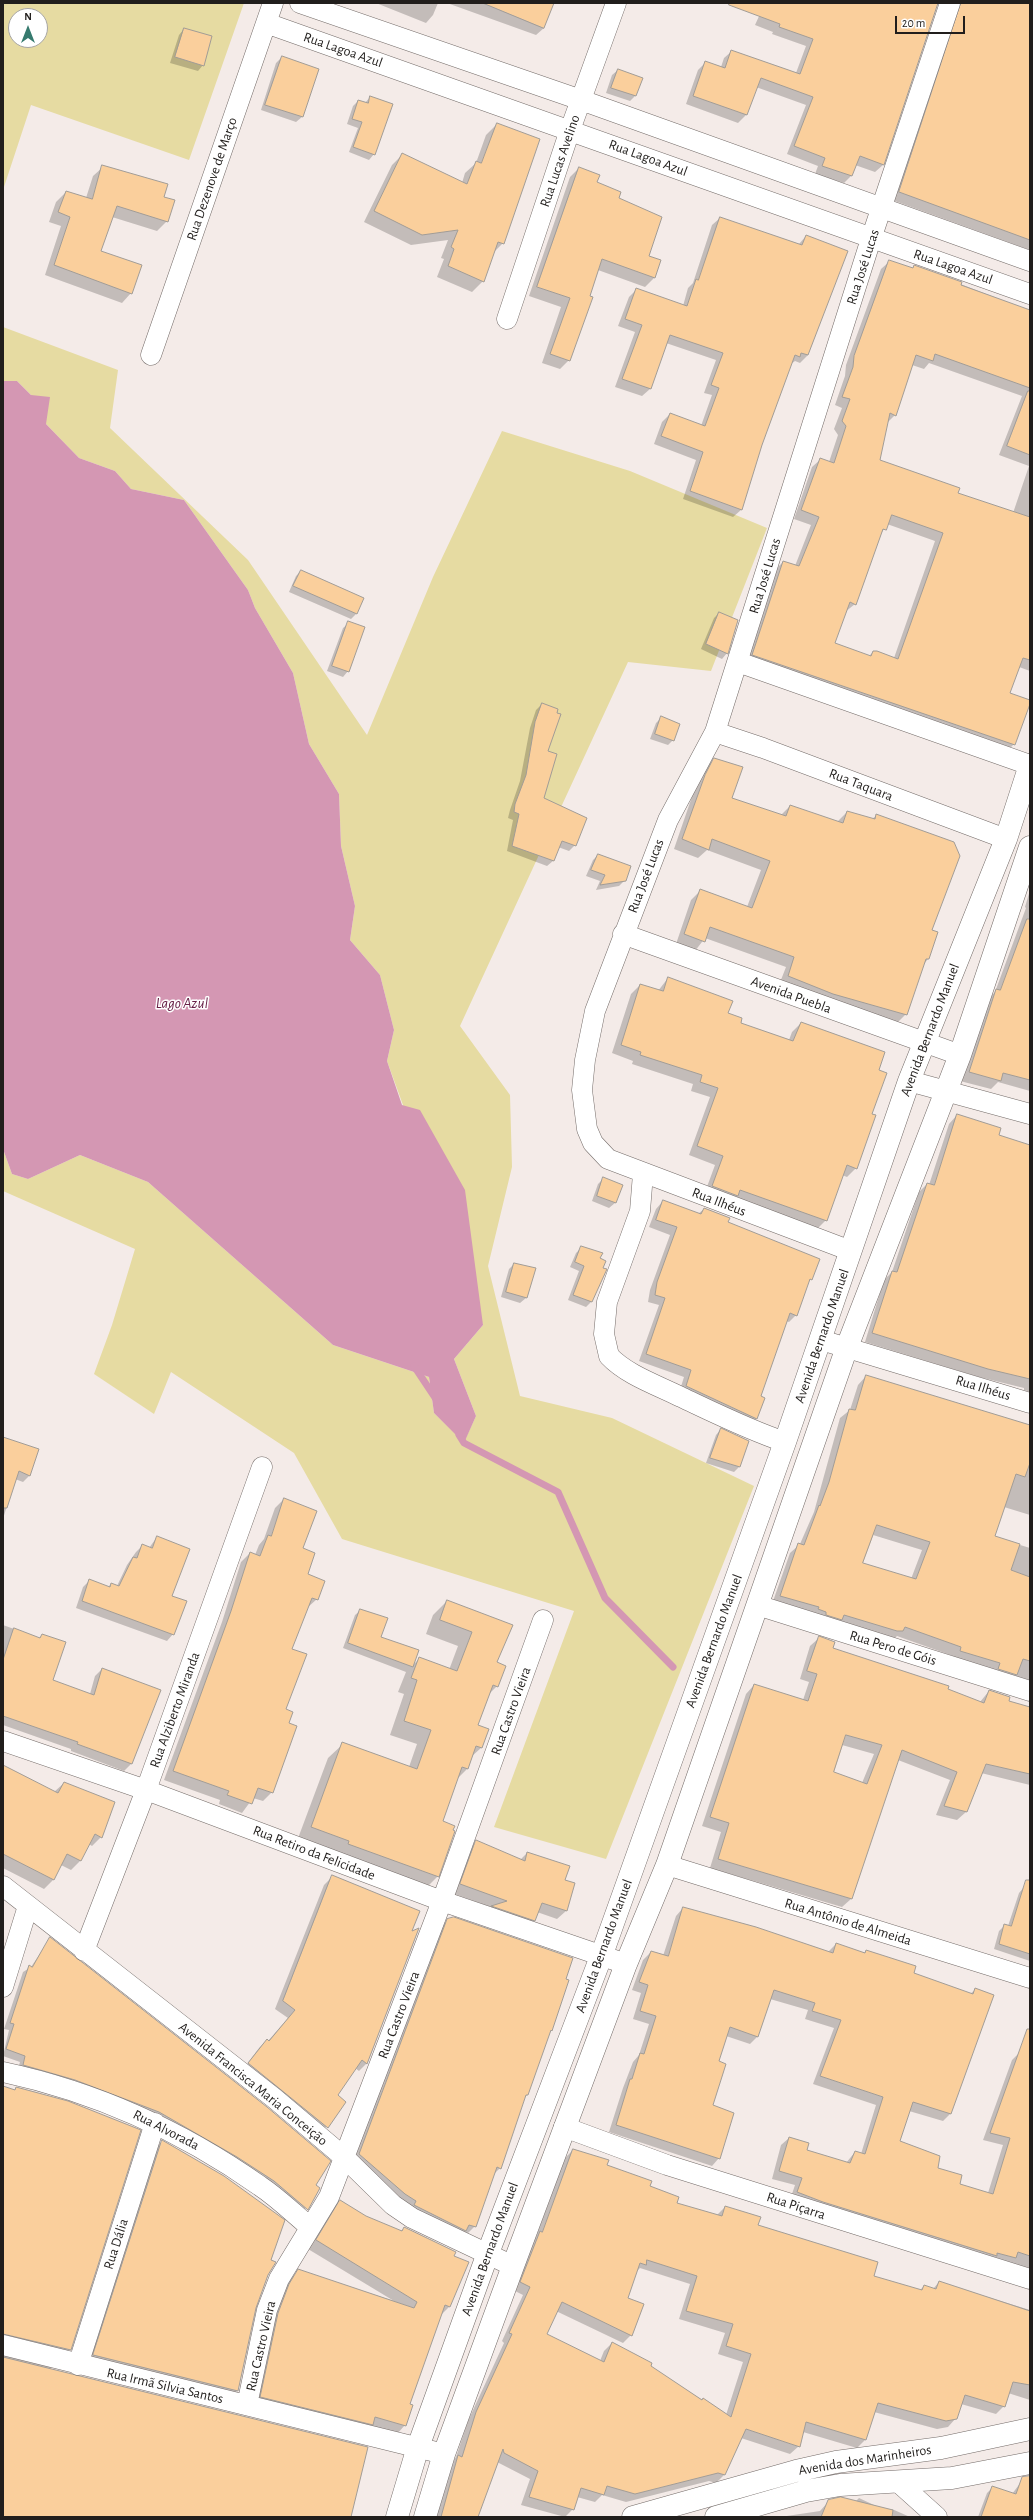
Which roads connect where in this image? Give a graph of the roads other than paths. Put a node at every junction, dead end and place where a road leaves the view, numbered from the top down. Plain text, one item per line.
1 (273, 3) edge
2 (300, 3) edge
3 (616, 3) edge
4 (950, 3) edge
5 (266, 22) junction
6 (581, 100) junction
7 (570, 130) junction
8 (882, 207) junction
9 (871, 239) junction
10 (1030, 261) edge
11 (1030, 294) edge
12 (507, 320) dead end
13 (151, 355) dead end
14 (738, 662) junction
15 (715, 732) junction
16 (1030, 765) edge
17 (1006, 839) junction
18 (1030, 847) edge
19 (623, 934) junction
20 (924, 1043) junction
21 (960, 1055) junction
22 (909, 1081) junction
23 (946, 1091) junction
24 (1030, 1114) edge
25 (593, 1143) joint
26 (643, 1174) junction
27 (851, 1251) junction
28 (821, 1340) junction
29 (847, 1347) junction
30 (1030, 1403) edge
31 (785, 1442) junction
32 (262, 1467) dead end
33 (757, 1605) junction
34 (543, 1620) dead end
35 (1030, 1691) edge
36 (3, 1741) edge
37 (146, 1790) junction
38 (666, 1865) junction
39 (3, 1886) edge
40 (442, 1901) junction
41 (28, 1906) junction
42 (84, 1951) junction
43 (602, 1954) junction
44 (626, 1964) junction
45 (1030, 1978) edge
46 (3, 1987) edge
47 (3, 2072) edge
48 (155, 2123) junction
49 (564, 2127) junction
50 (345, 2158) junction
51 (310, 2227) junction
52 (488, 2253) junction
53 (512, 2266) junction
54 (1030, 2279) edge
55 (3, 2345) edge
56 (78, 2365) junction
57 (247, 2405) junction
58 (1030, 2430) edge
59 (418, 2447) junction
60 (444, 2454) junction
61 (1030, 2463) edge
62 (898, 2482) junction
63 (397, 2517) edge
64 (425, 2517) edge
65 (633, 2517) edge
66 (716, 2517) edge
67 (937, 2517) edge

1 - 5 street, Rua Dezenove de Março
2 - 6 street
3 - 6 street, Rua Lucas Avelino
4 - 8 street, Rua José Lucas
5 - 7 street, Rua Lagoa Azul
5 - 13 street, Rua Dezenove de Março
6 - 7 street, Rua Lucas Avelino
6 - 8 street
7 - 9 street, Rua Lagoa Azul
7 - 12 street, Rua Lucas Avelino
8 - 9 street, Rua José Lucas
8 - 10 street
9 - 11 street, Rua Lagoa Azul
9 - 14 street, Rua José Lucas
14 - 15 street, Rua José Lucas
14 - 16 street
15 - 17 street, Rua Taquara
15 - 19 street, Rua José Lucas
16 - 17 street, Avenida Bernardo Manuel
17 - 20 street, Avenida Bernardo Manuel
18 - 21 street, Avenida Bernardo Manuel
19 - 20 street, Avenida Puebla
19 - 25 street, Rua José Lucas
20 - 21 street, Avenida Puebla
20 - 22 street, Avenida Bernardo Manuel
21 - 23 street, Avenida Bernardo Manuel
22 - 23 street
22 - 27 street, Avenida Bernardo Manuel
23 - 24 street
23 - 29 street, Avenida Bernardo Manuel
25 - 26 street, Rua Ilhéus
26 - 27 street, Rua Ilhéus
26 - 31 street
27 - 28 street, Avenida Bernardo Manuel
28 - 29 street, Rua Ilhéus
28 - 31 street, Avenida Bernardo Manuel
29 - 30 street, Rua Ilhéus
29 - 33 street, Avenida Bernardo Manuel
31 - 43 street, Avenida Bernardo Manuel
32 - 37 street, Rua Alziberto Miranda
33 - 35 street, Rua Pero de Góis
33 - 38 street, Avenida Bernardo Manuel
34 - 40 street, Rua Castro Vieira
36 - 37 street, Rua Retiro da Felicidade
37 - 40 street, Rua Retiro da Felicidade
37 - 42 street, Rua Alziberto Miranda
38 - 44 street, Avenida Bernardo Manuel
38 - 45 street, Rua Antônio de Almeida
39 - 41 street, Avenida Francisca Maria Conceição
40 - 43 street, Rua Retiro da Felicidade
40 - 50 street, Rua Castro Vieira
41 - 42 street, Avenida Francisca Maria Conceição
41 - 46 street
42 - 50 street, Avenida Francisca Maria Conceição
43 - 44 street, Rua Retiro da Felicidade
43 - 52 street, Avenida Bernardo Manuel
44 - 49 street, Avenida Bernardo Manuel
47 - 48 street, Rua Alvorada
48 - 51 street, Rua Alvorada
48 - 56 street, Rua Dália
49 - 53 street, Avenida Bernardo Manuel
49 - 54 street, Rua Piçarra
50 - 51 street, Rua Castro Vieira
50 - 52 street, Avenida Francisca Maria Conceição
51 - 57 street, Rua Castro Vieira
52 - 53 street, Avenida Francisca Maria Conceição
52 - 59 street, Avenida Bernardo Manuel
53 - 60 street, Avenida Bernardo Manuel
55 - 56 street, Rua Irmã Silvia Santos
56 - 57 street, Rua Irmã Silvia Santos
57 - 59 street, Rua Irmã Silvia Santos
58 - 65 street, Avenida dos Marinheiros
59 - 60 street, Rua Irmã Silvia Santos
59 - 63 street, Avenida Bernardo Manuel
60 - 64 street, Avenida Bernardo Manuel
61 - 62 street, Avenida dos Marinheiros
62 - 66 street, Avenida dos Marinheiros
62 - 67 street

